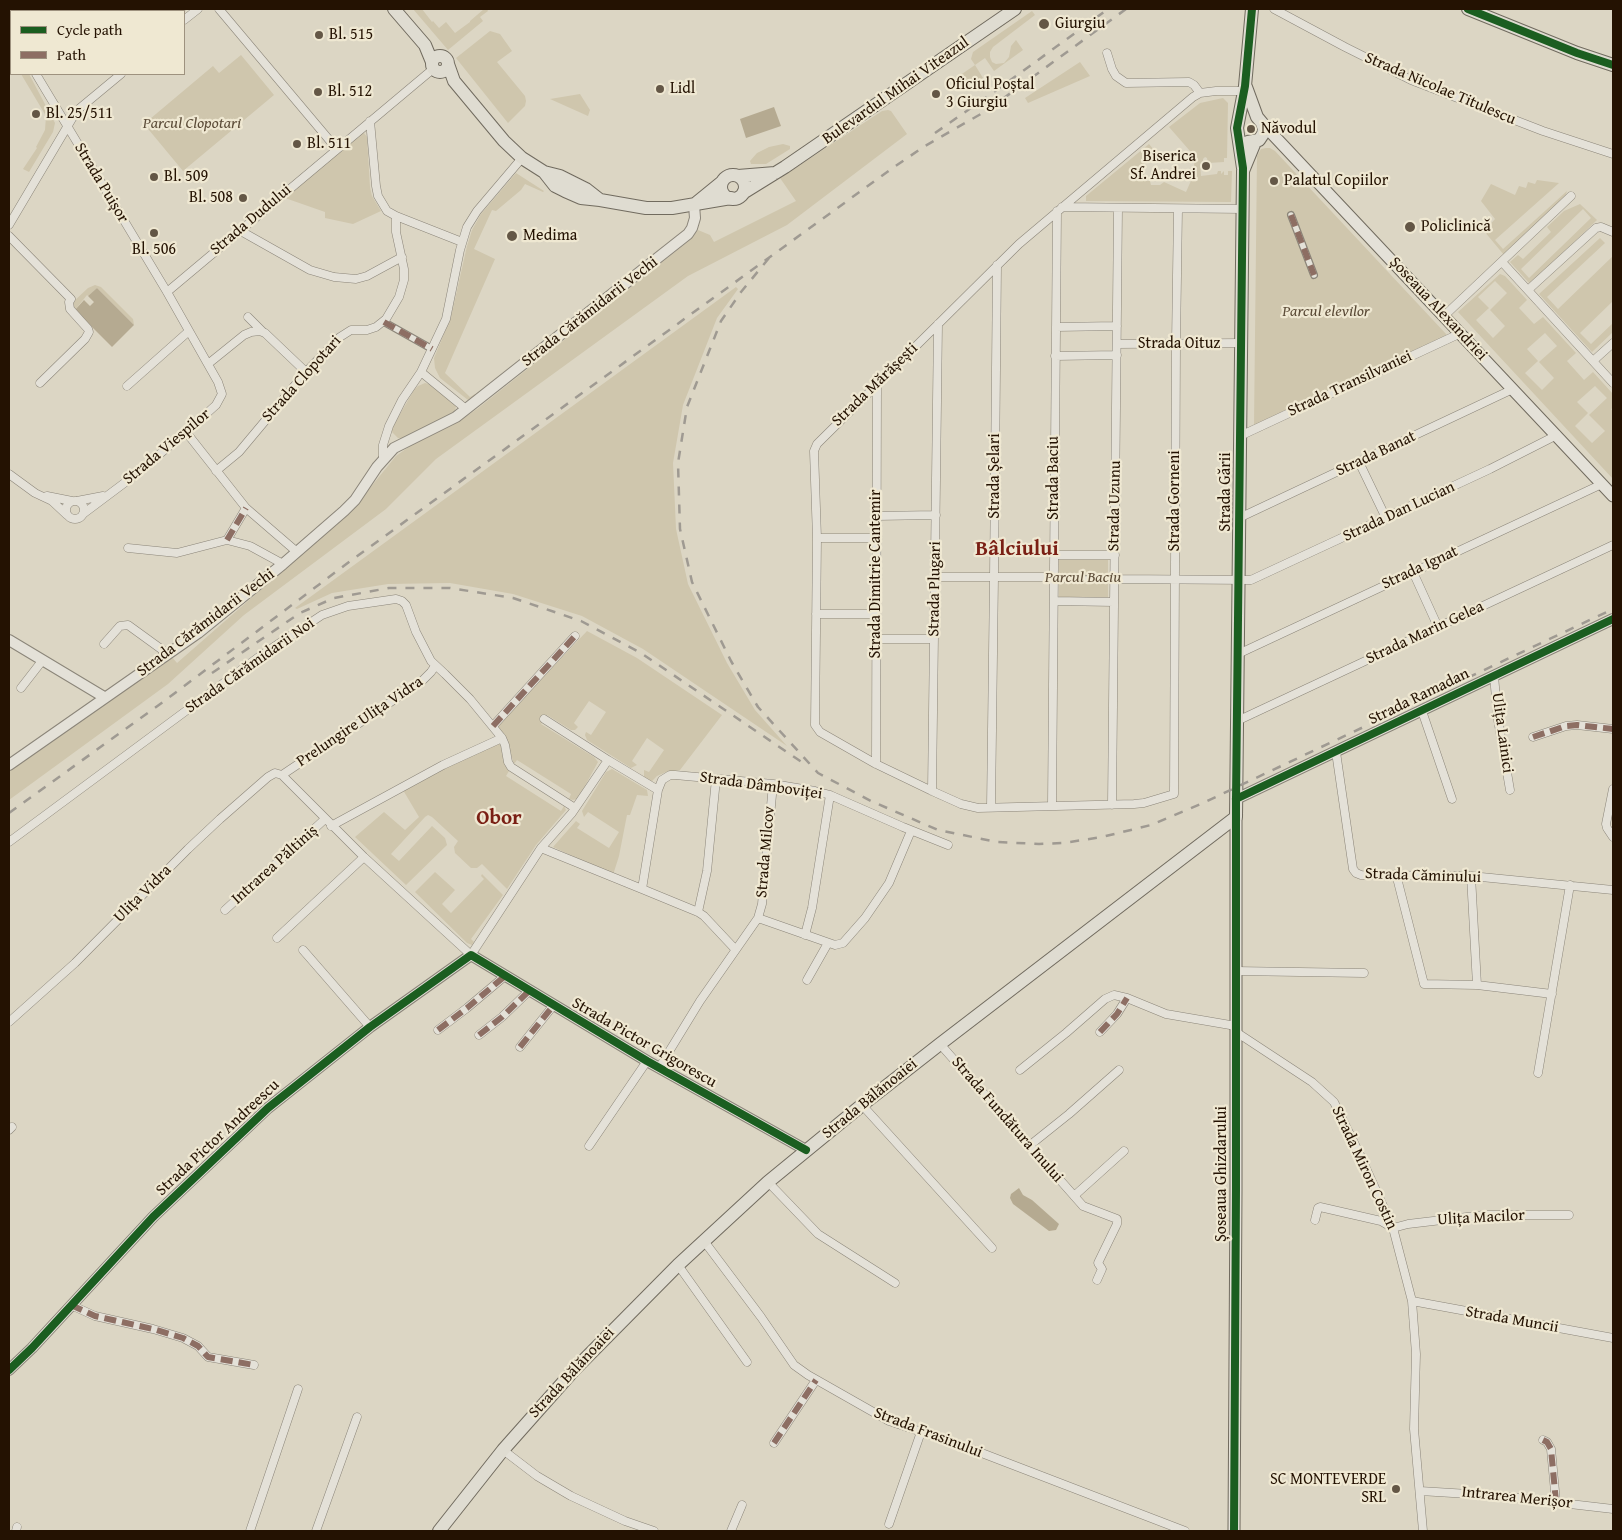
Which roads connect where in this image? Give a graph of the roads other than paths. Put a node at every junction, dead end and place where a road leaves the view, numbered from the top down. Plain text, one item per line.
1 (198, 9) edge
2 (219, 9) edge
3 (394, 9) edge
4 (1252, 9) edge
5 (1274, 9) edge
6 (1468, 9) edge
7 (1010, 10) edge
8 (185, 19) edge
9 (1107, 53) dead end
10 (439, 64) junction
11 (1613, 65) edge
12 (37, 75) edge
13 (120, 75) edge
14 (1245, 89) junction
15 (1200, 93) junction
16 (1260, 120) junction
17 (370, 121) junction
18 (67, 127) junction
19 (1239, 129) junction
20 (1257, 141) junction
21 (1282, 144) junction
22 (336, 148) junction
23 (1613, 154) edge
24 (522, 158) junction
25 (1243, 168) junction
26 (777, 172) junction
27 (738, 176) junction
28 (722, 182) junction
29 (737, 196) junction
30 (1571, 196) dead end
31 (694, 205) junction
32 (1118, 208) junction
33 (1059, 209) junction
34 (1178, 209) junction
35 (1243, 209) junction
36 (1291, 215) dead end
37 (396, 216) junction
38 (9, 224) edge
39 (240, 230) junction
40 (1613, 232) edge
41 (9, 236) edge
42 (462, 242) junction
43 (402, 257) junction
44 (1502, 262) junction
45 (997, 266) junction
46 (1314, 275) dead end
47 (1528, 290) junction
48 (167, 292) junction
49 (1444, 316) junction
50 (248, 317) dead end
51 (384, 322) junction
52 (938, 324) junction
53 (1117, 326) junction
54 (1056, 327) junction
55 (189, 331) junction
56 (265, 333) junction
57 (1461, 333) junction
58 (1176, 343) junction
59 (1242, 343) junction
60 (1613, 343) edge
61 (1117, 344) junction
62 (432, 349) junction
63 (1116, 355) junction
64 (1055, 356) junction
65 (1593, 361) junction
66 (208, 364) junction
67 (306, 372) junction
68 (421, 372) junction
69 (40, 382) dead end
70 (877, 383) junction
71 (1613, 383) edge
72 (127, 386) dead end
73 (1513, 389) junction
74 (466, 408) junction
75 (186, 432) junction
76 (1557, 435) junction
77 (1240, 436) junction
78 (383, 460) junction
79 (1359, 462) junction
80 (216, 471) junction
81 (9, 474) edge
82 (1602, 484) junction
83 (35, 493) junction
84 (110, 493) junction
85 (1613, 496) edge
86 (74, 501) junction
87 (246, 508) junction
88 (83, 514) junction
89 (67, 515) junction
90 (936, 515) junction
91 (876, 516) junction
92 (1239, 518) junction
93 (1386, 518) junction
94 (817, 538) junction
95 (876, 538) junction
96 (227, 540) junction
97 (1613, 545) edge
98 (128, 548) dead end
99 (297, 552) junction
100 (1054, 555) junction
101 (1115, 555) junction
102 (283, 564) junction
103 (1413, 572) junction
104 (935, 577) junction
105 (994, 577) junction
106 (1054, 578) junction
107 (1114, 579) junction
108 (1175, 580) junction
109 (1238, 580) junction
110 (1054, 601) junction
111 (1114, 602) junction
112 (816, 614) junction
113 (875, 614) junction
114 (1613, 619) edge
115 (1438, 627) junction
116 (575, 636) dead end
117 (876, 639) junction
118 (934, 639) junction
119 (9, 640) edge
120 (104, 644) dead end
121 (168, 654) junction
122 (1238, 654) junction
123 (42, 661) junction
124 (435, 666) junction
125 (1494, 676) junction
126 (21, 688) dead end
127 (104, 698) junction
128 (1422, 711) junction
129 (544, 719) dead end
130 (1237, 721) junction
131 (493, 726) junction
132 (1613, 729) edge
133 (1533, 737) dead end
134 (502, 738) junction
135 (1336, 752) junction
136 (608, 760) junction
137 (876, 764) junction
138 (9, 765) edge
139 (282, 775) junction
140 (716, 779) junction
141 (773, 784) junction
142 (1613, 789) edge
143 (658, 790) junction
144 (1510, 790) dead end
145 (932, 792) junction
146 (830, 795) junction
147 (1452, 799) dead end
148 (1236, 800) junction
149 (1112, 804) junction
150 (1052, 806) junction
151 (991, 807) junction
152 (575, 808) junction
153 (1236, 817) junction
154 (325, 819) junction
155 (331, 826) junction
156 (911, 831) junction
157 (1613, 837) edge
158 (9, 842) edge
159 (948, 845) dead end
160 (540, 848) junction
161 (364, 858) junction
162 (1396, 874) junction
163 (1471, 876) junction
164 (1570, 885) junction
165 (642, 889) junction
166 (1613, 890) edge
167 (225, 910) dead end
168 (698, 912) junction
169 (758, 918) junction
170 (805, 935) junction
171 (277, 938) dead end
172 (828, 943) junction
173 (735, 949) junction
174 (303, 950) dead end
175 (471, 956) junction
176 (1235, 971) junction
177 (1364, 973) dead end
178 (505, 976) junction
179 (807, 980) dead end
180 (1477, 985) junction
181 (529, 990) junction
182 (1552, 994) junction
183 (1127, 998) junction
184 (554, 1006) junction
185 (9, 1022) edge
186 (370, 1027) junction
187 (1236, 1029) junction
188 (438, 1030) dead end
189 (1100, 1032) dead end
190 (479, 1035) dead end
191 (940, 1044) junction
192 (520, 1047) dead end
193 (647, 1061) junction
194 (658, 1068) junction
195 (1020, 1070) dead end
196 (1118, 1070) dead end
197 (1538, 1073) dead end
198 (862, 1105) junction
199 (589, 1146) dead end
200 (1029, 1146) junction
201 (806, 1150) junction
202 (1124, 1150) dead end
203 (768, 1182) junction
204 (1074, 1196) junction
205 (1569, 1215) dead end
206 (1315, 1220) dead end
207 (1393, 1228) junction
208 (704, 1240) junction
209 (992, 1248) dead end
210 (678, 1265) junction
211 (1097, 1280) dead end
212 (895, 1282) dead end
213 (1412, 1301) junction
214 (72, 1305) junction
215 (1613, 1338) edge
216 (747, 1362) dead end
217 (254, 1365) dead end
218 (9, 1370) edge
219 (816, 1380) junction
220 (298, 1389) dead end
221 (357, 1417) dead end
222 (921, 1432) junction
223 (1543, 1440) dead end
224 (774, 1443) dead end
225 (503, 1450) junction
226 (1420, 1491) junction
227 (1556, 1502) junction
228 (742, 1506) dead end
229 (1613, 1509) edge
230 (889, 1524) dead end
231 (250, 1531) edge
232 (316, 1531) edge
233 (439, 1531) edge
234 (654, 1531) edge
235 (731, 1531) edge
236 (1185, 1531) edge
237 (1234, 1531) edge
238 (1423, 1531) edge

1 - 8 street
2 - 22 street
3 - 10 main road
4 - 14 main road
5 - 23 street, Strada Nicolae Titulescu
6 - 11 main road
7 - 26 main road, Bulevardul Mihai Viteazul
9 - 15 street
10 - 17 street, Strada Dudului
10 - 24 main road, Bulevardul Mihai Viteazul
12 - 18 street, Strada Puișor
13 - 18 street
14 - 15 street
14 - 16 main road
14 - 19 main road
15 - 33 street, Strada Mărășești
16 - 19 main road
16 - 20 main road
16 - 21 main road, Șoseaua Alexandriei
17 - 22 street, Strada Dudului
17 - 37 street
18 - 38 street
18 - 48 street, Strada Puișor
19 - 20 main road
19 - 25 main road
20 - 21 main road
20 - 25 main road, Strada Gării
21 - 49 main road, Șoseaua Alexandriei
22 - 39 street, Strada Dudului
24 - 31 main road, Bulevardul Mihai Viteazul
24 - 42 street
25 - 35 main road, Strada Gării
26 - 27 main road, Bulevardul Mihai Viteazul
26 - 29 main road, Bulevardul Mihai Viteazul
27 - 28 main road
27 - 29 main road
28 - 29 main road
28 - 31 main road
29 - 31 main road, Bulevardul Mihai Viteazul
30 - 44 street
31 - 74 street, Strada Cărămidarii Vechi
32 - 33 street
32 - 34 street
32 - 53 street, Strada Uzunu
33 - 45 street, Strada Mărășești
33 - 54 street, Strada Baciu
34 - 35 street
34 - 58 street, Strada Gorneni
35 - 59 main road, Strada Gării
36 - 46 street
37 - 42 street
37 - 43 street
39 - 43 street
39 - 48 street, Strada Dudului
40 - 47 street
41 - 69 street
42 - 62 street
43 - 51 street
44 - 47 street
44 - 49 street
45 - 52 street, Strada Mărășești
45 - 105 street, Strada Șelari
47 - 65 street
48 - 55 street, Strada Viespilor
49 - 57 main road, Șoseaua Alexandriei
50 - 56 street
51 - 62 street
51 - 67 street, Strada Clopotari
52 - 70 street, Strada Mărășești
52 - 90 street, Strada Plugari
53 - 54 street, Strada Oituz
53 - 61 street, Strada Uzunu
54 - 64 street, Strada Baciu
55 - 66 street, Strada Viespilor
55 - 72 street
56 - 66 street
56 - 67 street
57 - 73 main road, Șoseaua Alexandriei
57 - 77 street, Strada Transilvaniei
58 - 59 street, Strada Oituz
58 - 61 street, Strada Oituz
58 - 108 street, Strada Gorneni
59 - 77 main road, Strada Gării
60 - 65 street
61 - 63 street, Strada Uzunu
62 - 68 street
63 - 64 street, Strada Oituz
63 - 101 street, Strada Uzunu
64 - 100 street, Strada Baciu
65 - 71 street
66 - 75 street, Strada Viespilor
67 - 80 street, Strada Clopotari
68 - 74 street
68 - 78 street
70 - 91 street, Strada Dimitrie Cantemir
70 - 94 street, Strada Mărășești
73 - 76 main road, Șoseaua Alexandriei
73 - 79 street, Strada Banat
74 - 78 street, Strada Cărămidarii Vechi
75 - 80 street
75 - 84 street, Strada Viespilor
76 - 82 main road, Șoseaua Alexandriei
76 - 93 street, Strada Dan Lucian
77 - 92 main road, Strada Gării
78 - 99 street, Strada Cărămidarii Vechi
79 - 92 street, Strada Banat
79 - 93 street
80 - 87 street
81 - 83 street, Strada Viespilor
82 - 85 main road, Șoseaua Alexandriei
82 - 103 street, Strada Ignat
83 - 86 street, Strada Viespilor
83 - 89 street, Strada Viespilor
84 - 86 street, Strada Viespilor
84 - 88 street, Strada Viespilor
86 - 88 street
86 - 89 street
87 - 96 street
87 - 99 street
88 - 89 street
90 - 91 street
90 - 104 street, Strada Plugari
91 - 95 street, Strada Dimitrie Cantemir
92 - 109 main road, Strada Gării
93 - 109 street, Strada Dan Lucian
94 - 95 street
94 - 112 street, Strada Mărășești
95 - 113 street, Strada Dimitrie Cantemir
96 - 98 street
96 - 102 street
97 - 115 street, Strada Marin Gelea
99 - 102 street, Strada Cărămidarii Vechi
100 - 101 street
100 - 106 street, Strada Baciu
101 - 107 street, Strada Uzunu
102 - 121 street, Strada Cărămidarii Vechi
103 - 115 street
103 - 122 street, Strada Ignat
104 - 105 street
104 - 118 street, Strada Plugari
105 - 106 street
105 - 151 street, Strada Șelari
106 - 107 street
106 - 110 street, Strada Baciu
107 - 108 street, Strada Dan Lucian
107 - 111 street, Strada Uzunu
108 - 109 street, Strada Dan Lucian
108 - 149 street, Strada Gorneni
109 - 122 main road, Strada Gării
110 - 111 street
110 - 150 street, Strada Baciu
111 - 149 street, Strada Uzunu
112 - 113 street
112 - 137 street, Strada Mărășești
113 - 117 street, Strada Dimitrie Cantemir
114 - 125 street, Strada Ramadan
115 - 130 street, Strada Marin Gelea
116 - 131 street
117 - 118 street
117 - 137 street, Strada Dimitrie Cantemir
118 - 145 street, Strada Plugari
119 - 123 street
120 - 121 street
121 - 127 street, Strada Cărămidarii Vechi
122 - 130 main road, Strada Gării
123 - 126 street
123 - 127 street
124 - 131 street, Strada Cărămidarii Noi
124 - 139 street, Prelungire Ulița Vidra
124 - 158 street, Strada Cărămidarii Noi
125 - 128 street, Strada Ramadan
125 - 144 street, Ulița Lainici
127 - 138 street, Strada Cărămidarii Vechi
128 - 135 street, Strada Ramadan
128 - 147 street
129 - 136 street
130 - 148 main road, Strada Gării
131 - 134 street, Strada Cărămidarii Noi
132 - 133 street
134 - 152 street, Strada Cărămidarii Noi
134 - 155 street
135 - 148 street, Strada Ramadan
135 - 162 street, Strada Căminului
136 - 143 street
136 - 152 street
137 - 145 street
139 - 154 street, Strada Pictor Grigorescu
139 - 185 street, Ulița Vidra
140 - 141 street, Strada Dâmboviței
140 - 143 street, Strada Dâmboviței
140 - 168 street
141 - 146 street, Strada Dâmboviței
141 - 169 street, Strada Milcov
142 - 157 street
143 - 165 street
145 - 151 street
146 - 156 street, Strada Dâmboviței
146 - 170 street
148 - 153 main road, Strada Gării
149 - 150 street
150 - 151 street
152 - 160 street
153 - 176 main road, Șoseaua Ghizdarului
153 - 191 main road, Strada Bălănoaiei
154 - 155 street, Strada Pictor Grigorescu
154 - 167 street, Intrarea Păltiniș
155 - 161 street, Strada Pictor Grigorescu
156 - 159 street, Strada Dâmboviței
156 - 172 street
160 - 165 street
160 - 175 street
161 - 171 street
161 - 175 street, Strada Pictor Grigorescu
162 - 163 street, Strada Căminului
162 - 180 street
163 - 164 street, Strada Căminului
163 - 180 street
164 - 166 street, Strada Căminului
164 - 182 street
165 - 168 street
168 - 173 street
169 - 170 street
169 - 173 street
170 - 172 street
172 - 179 street
173 - 194 street
174 - 186 street
175 - 178 street, Strada Pictor Grigorescu
175 - 186 street, Strada Pictor Andreescu
176 - 177 street
176 - 187 main road, Șoseaua Ghizdarului
178 - 181 street, Strada Pictor Grigorescu
178 - 188 street
180 - 182 street
181 - 184 street, Strada Pictor Grigorescu
181 - 190 street
182 - 197 street
183 - 187 street
183 - 189 street
183 - 195 street
184 - 192 street
184 - 193 street, Strada Pictor Grigorescu
186 - 214 street, Strada Pictor Andreescu
187 - 207 street, Strada Miron Costin
187 - 237 main road, Șoseaua Ghizdarului
191 - 198 main road, Strada Bălănoaiei
191 - 200 street, Strada Fundătura Inului
193 - 194 street, Strada Pictor Grigorescu
193 - 199 street
194 - 201 street, Strada Pictor Grigorescu
196 - 200 street
198 - 201 main road, Strada Bălănoaiei
198 - 209 street
200 - 204 street, Strada Fundătura Inului
201 - 203 main road, Strada Bălănoaiei
202 - 204 street
203 - 208 main road, Strada Bălănoaiei
203 - 212 street
204 - 211 street, Strada Fundătura Inului
205 - 207 street, Ulița Macilor
206 - 207 street
207 - 213 street, Strada Miron Costin
208 - 210 main road, Strada Bălănoaiei
208 - 219 street, Strada Frasinului
210 - 216 street
210 - 225 main road, Strada Bălănoaiei
213 - 215 street, Strada Muncii
213 - 226 street, Strada Miron Costin
214 - 217 street
214 - 218 street, Strada Pictor Andreescu
219 - 222 street, Strada Frasinului
219 - 224 street
220 - 231 street
221 - 232 street
222 - 230 street
222 - 236 street, Strada Frasinului
223 - 227 street
225 - 233 main road, Strada Bălănoaiei
225 - 234 street
226 - 227 street, Intrarea Merișor
226 - 238 street, Strada Miron Costin
227 - 229 street, Intrarea Merișor
228 - 235 street

